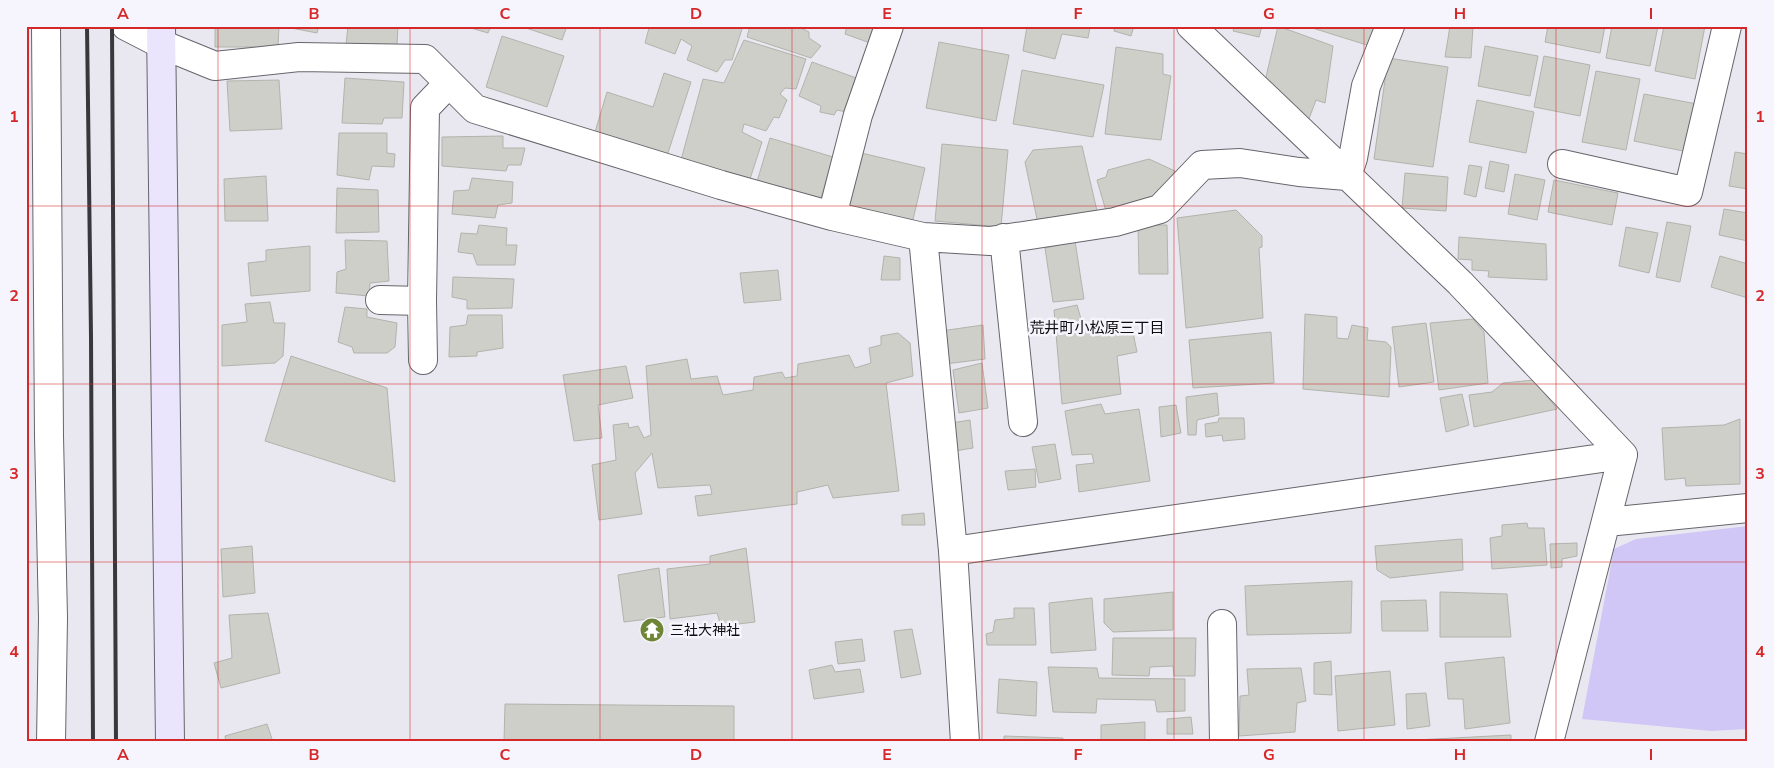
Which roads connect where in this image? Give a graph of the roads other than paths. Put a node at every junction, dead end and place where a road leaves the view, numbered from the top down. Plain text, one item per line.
1 (46, 26) edge
2 (126, 26) edge
3 (889, 26) edge
4 (1191, 26) edge
5 (1390, 26) edge
6 (1727, 26) edge
7 (161, 35) edge
8 (1217, 37) edge
9 (449, 83) junction
10 (1562, 164) dead end
11 (1347, 176) junction
12 (832, 216) junction
13 (924, 237) junction
14 (1004, 238) junction
15 (380, 300) dead end
16 (422, 300) junction
17 (423, 360) dead end
18 (1023, 422) dead end
19 (37, 436) edge
20 (1623, 455) junction
21 (1748, 508) edge
22 (1607, 522) junction
23 (953, 551) junction
24 (1222, 624) dead end
25 (51, 742) edge
26 (170, 742) edge
27 (965, 742) edge
28 (1224, 742) edge
29 (1549, 742) edge

1 - 19 street
2 - 7 street
3 - 12 street
4 - 8 street
5 - 11 street
6 - 10 street
7 - 9 street
7 - 26 street
8 - 11 street
9 - 12 street
9 - 16 street
11 - 14 street
11 - 20 street
12 - 13 street
13 - 14 street
13 - 23 street
14 - 18 street
15 - 16 street
16 - 17 street
19 - 25 street
20 - 22 street
20 - 23 street
21 - 22 street
22 - 29 street
23 - 27 street
24 - 28 street

